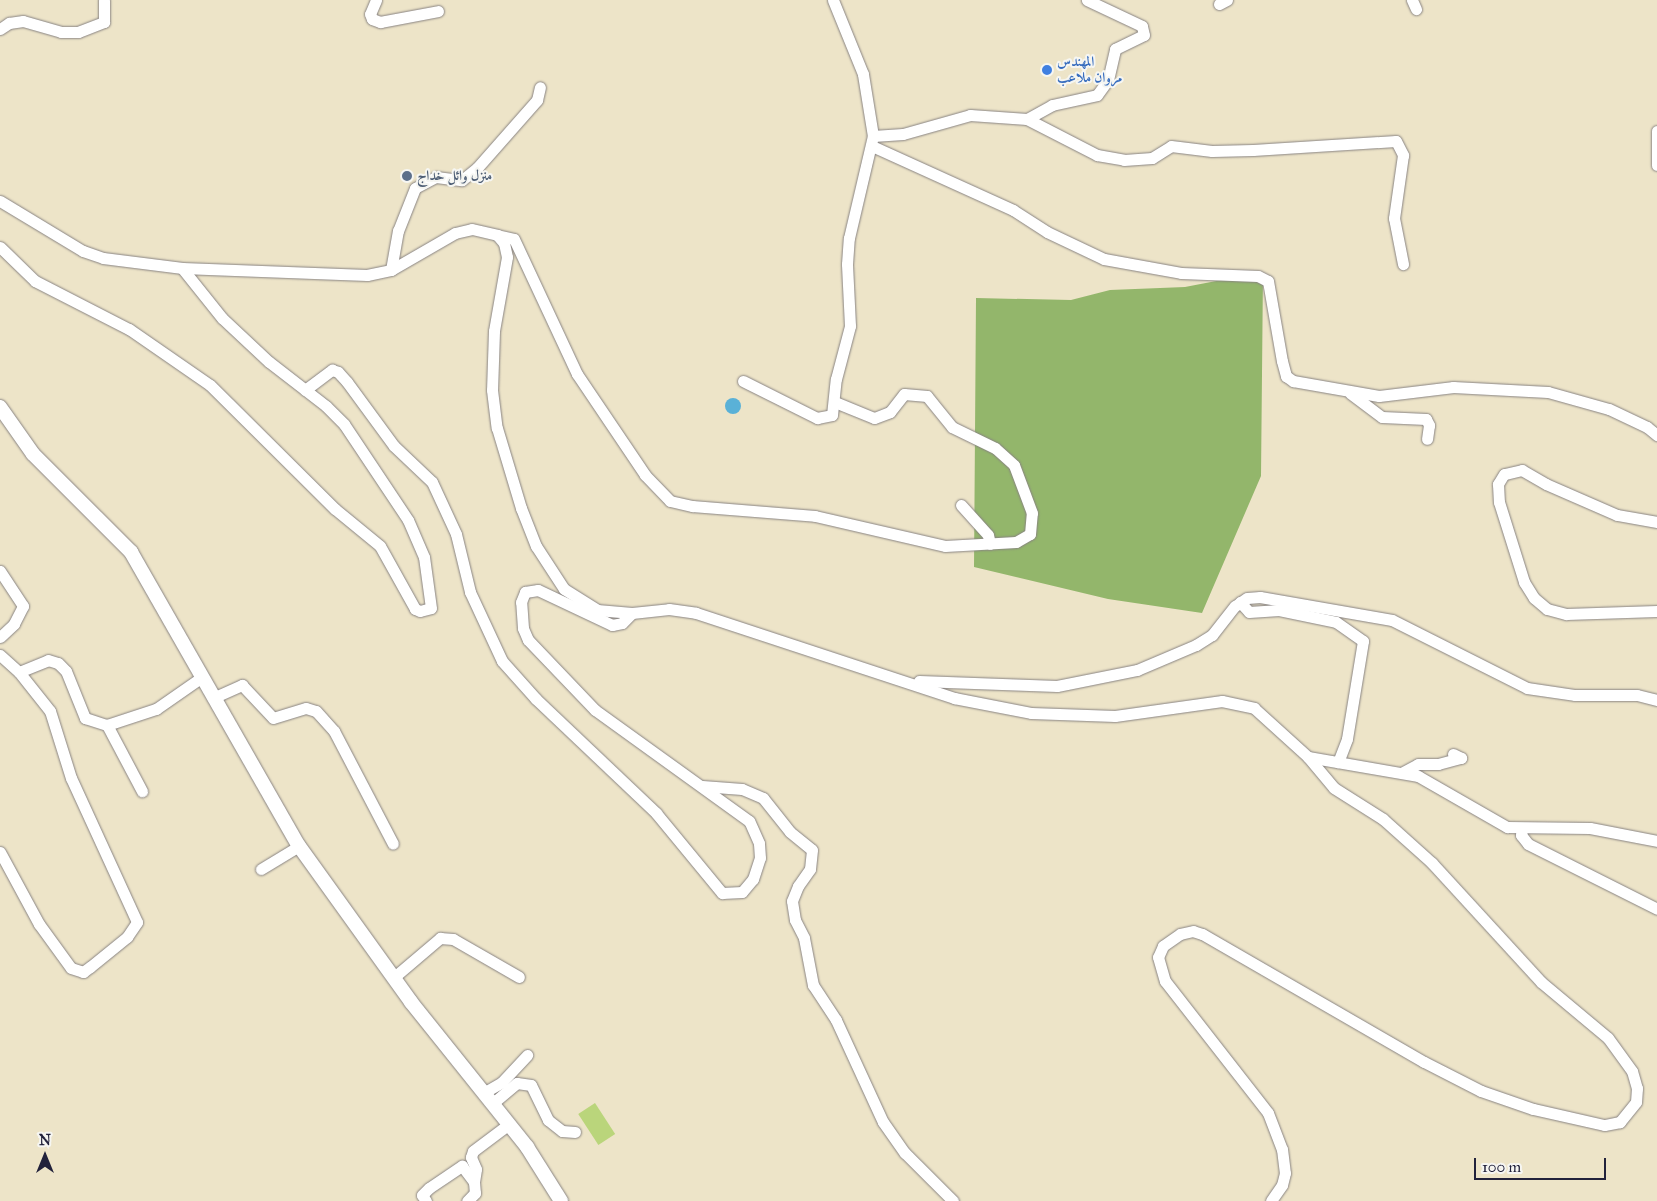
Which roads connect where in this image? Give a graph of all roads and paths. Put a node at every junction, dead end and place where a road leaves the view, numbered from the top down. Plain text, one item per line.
1 (104, 0) edge
2 (376, 0) edge
3 (833, 0) edge
4 (1086, 0) edge
5 (438, 11) dead end
6 (0, 29) edge
7 (540, 87) dead end
8 (1027, 119) junction
9 (1657, 131) edge
10 (872, 141) junction
11 (1657, 165) edge
12 (0, 201) edge
13 (497, 236) junction
14 (0, 247) edge
15 (1403, 264) dead end
16 (182, 268) junction
17 (391, 270) junction
18 (744, 381) dead end
19 (305, 390) junction
20 (1350, 393) junction
21 (835, 402) junction
22 (0, 407) edge
23 (1657, 435) edge
24 (1427, 439) dead end
25 (961, 505) dead end
26 (1657, 522) edge
27 (990, 544) junction
28 (0, 571) edge
29 (1240, 602) junction
30 (1657, 611) edge
31 (632, 613) junction
32 (0, 637) edge
33 (0, 655) edge
34 (19, 672) junction
35 (202, 677) junction
36 (907, 680) junction
37 (215, 697) junction
38 (1657, 700) edge
39 (107, 725) junction
40 (1453, 754) dead end
41 (1308, 757) junction
42 (1338, 762) junction
43 (1403, 772) junction
44 (702, 786) junction
45 (142, 791) dead end
46 (1522, 829) junction
47 (1657, 841) edge
48 (393, 844) dead end
49 (299, 846) junction
50 (0, 852) edge
51 (261, 869) dead end
52 (1657, 909) edge
53 (519, 977) dead end
54 (393, 978) junction
55 (526, 1054) dead end
56 (489, 1098) junction
57 (509, 1124) junction
58 (575, 1132) dead end
59 (474, 1182) junction
60 (426, 1201) edge
61 (467, 1201) edge
62 (561, 1201) edge
63 (953, 1201) edge
64 (1271, 1201) edge

1 - 6 street
2 - 5 street
3 - 10 street
4 - 8 street
7 - 17 street
8 - 10 street
8 - 15 street
9 - 11 street
10 - 20 street
10 - 21 street
12 - 16 street
13 - 17 street
13 - 27 street
13 - 31 street
14 - 19 street
16 - 17 street
16 - 19 street
18 - 21 street
19 - 44 street
20 - 23 street
20 - 24 street
21 - 27 street
22 - 35 main road
25 - 27 street
26 - 30 street
28 - 32 street
29 - 36 street
29 - 38 street
29 - 42 street
31 - 36 street
31 - 44 street
33 - 34 street
34 - 39 street
34 - 50 street
35 - 37 main road
35 - 39 street
36 - 41 street
37 - 48 street
37 - 49 main road
39 - 45 street
40 - 43 street
41 - 42 street
41 - 64 street
42 - 43 street
43 - 46 street
44 - 63 street
46 - 47 street
46 - 52 street
49 - 51 street
49 - 54 main road
53 - 54 street
54 - 56 main road
55 - 56 street
56 - 57 main road
56 - 58 street
57 - 59 street
57 - 62 main road
59 - 60 street
59 - 61 street

